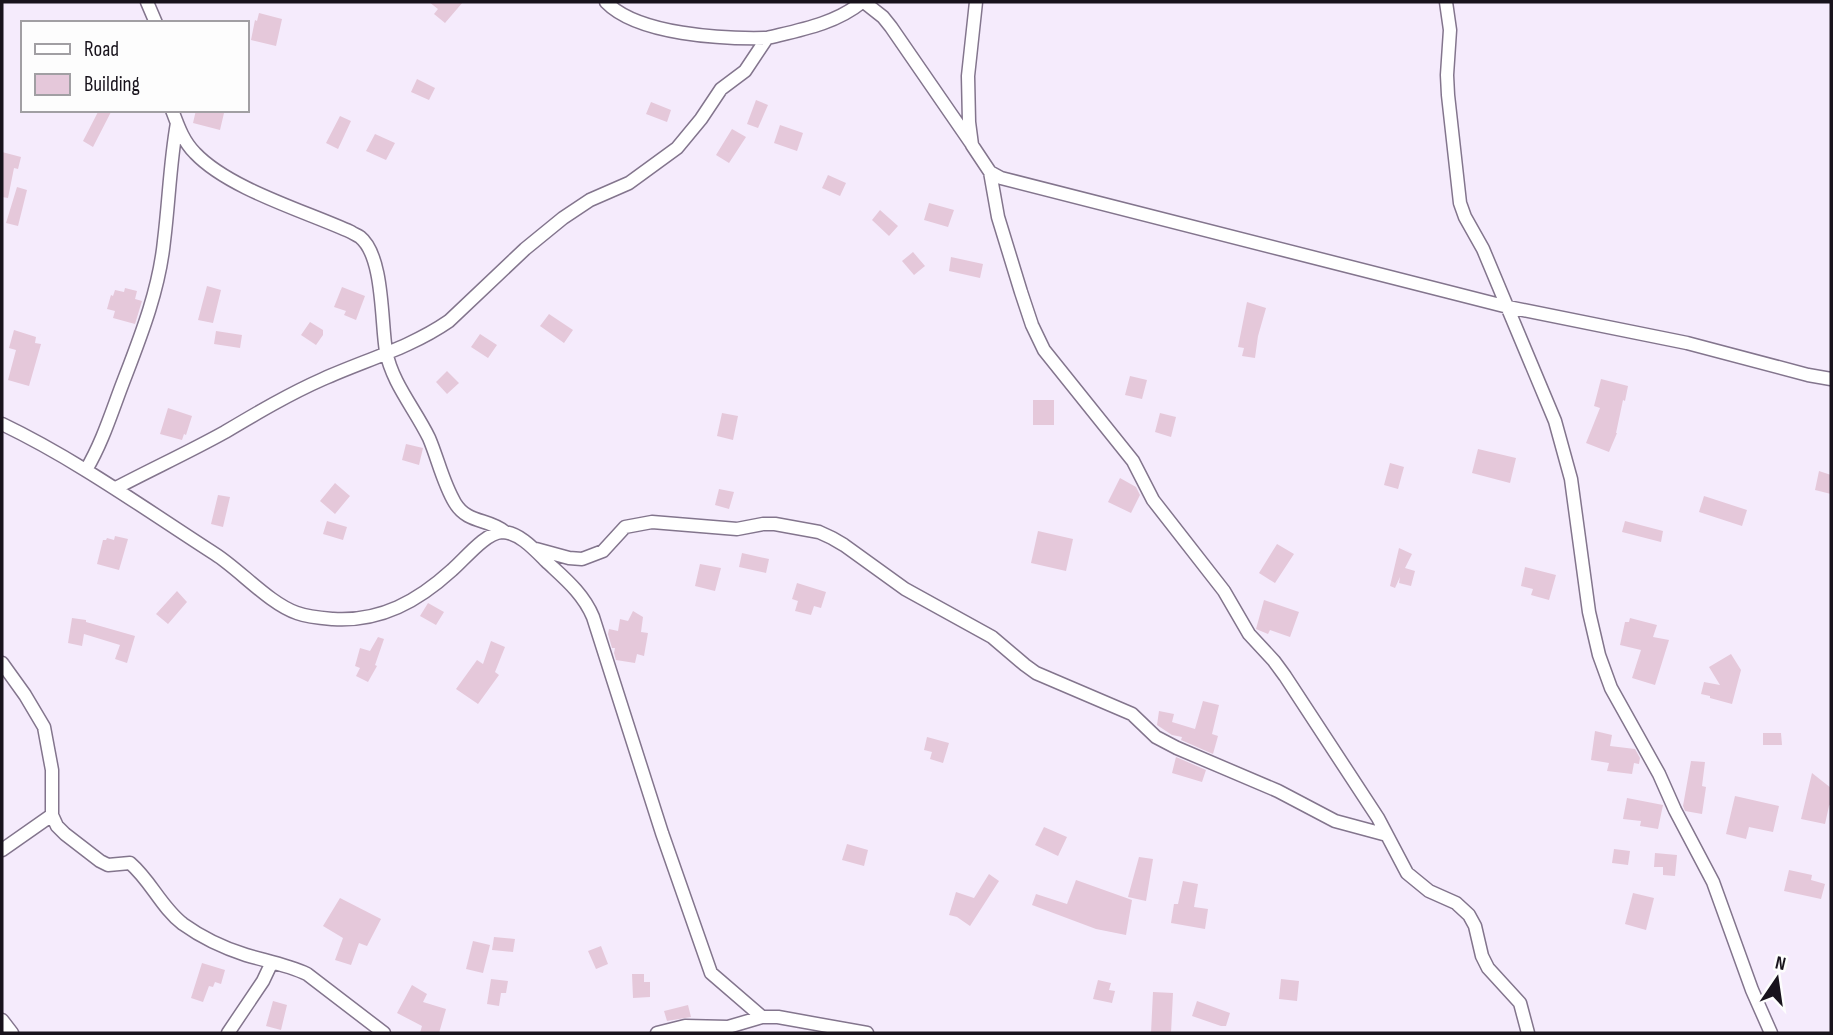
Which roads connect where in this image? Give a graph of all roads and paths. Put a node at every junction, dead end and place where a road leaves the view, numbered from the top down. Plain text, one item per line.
1 (147, 2) edge
2 (606, 2) edge
3 (863, 2) edge
4 (976, 2) edge
5 (1447, 2) edge
6 (155, 21) edge
7 (767, 38) junction
8 (174, 116) edge
9 (972, 145) junction
10 (990, 172) junction
11 (1508, 307) junction
12 (386, 354) junction
13 (1831, 379) edge
14 (2, 424) edge
15 (86, 470) junction
16 (116, 488) junction
17 (505, 532) junction
18 (532, 548) junction
19 (2, 663) edge
20 (52, 815) junction
21 (1387, 835) junction
22 (2, 850) edge
23 (272, 962) junction
24 (762, 1017) junction
25 (2, 1020) edge
26 (12, 1033) edge
27 (228, 1033) edge
28 (384, 1033) edge
29 (657, 1033) edge
30 (867, 1033) edge
31 (1528, 1033) edge
32 (1771, 1033) edge

1 - 6 street
2 - 7 street
3 - 7 street
3 - 9 street
4 - 9 street
5 - 11 street
7 - 12 street
8 - 12 street
8 - 15 street
9 - 10 street
10 - 11 street
10 - 21 street
11 - 13 street
11 - 32 street
12 - 16 street
12 - 17 street
14 - 15 street
15 - 16 street
16 - 17 street
17 - 18 street
18 - 21 street
18 - 24 street
19 - 20 street
20 - 22 street
20 - 23 street
21 - 31 street
23 - 27 street
23 - 28 street
24 - 29 street
24 - 30 street
25 - 26 street

